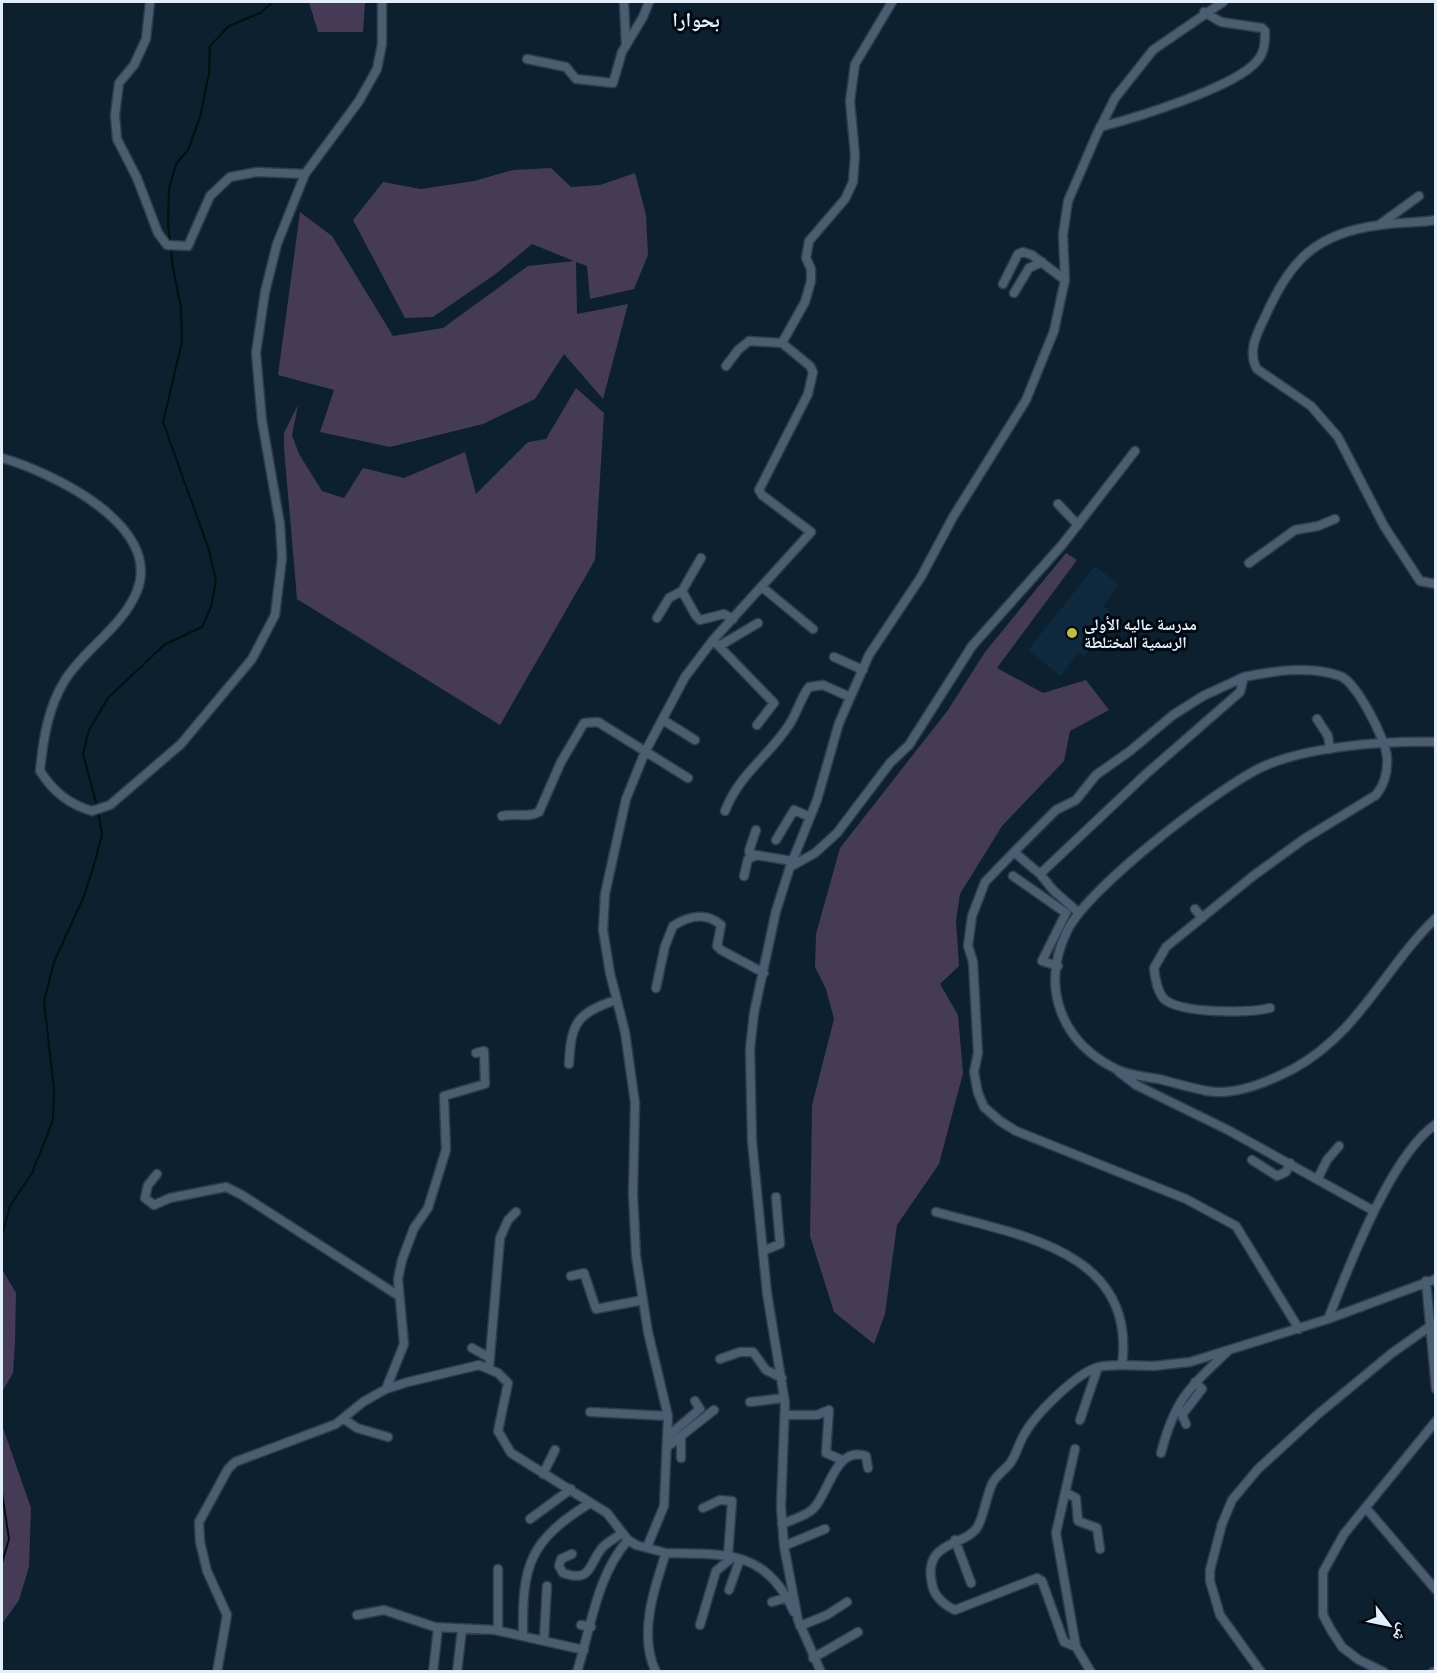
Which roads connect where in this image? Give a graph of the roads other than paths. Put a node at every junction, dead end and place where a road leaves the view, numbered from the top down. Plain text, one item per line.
1 (150, 2) edge
2 (382, 2) edge
3 (624, 2) edge
4 (649, 2) edge
5 (892, 2) edge
6 (1223, 2) edge
7 (1204, 12) junction
8 (626, 45) junction
9 (527, 59) dead end
10 (1100, 127) junction
11 (305, 174) junction
12 (1419, 196) dead end
13 (1436, 220) edge
14 (1379, 225) junction
15 (1042, 262) junction
16 (1065, 280) junction
17 (1004, 284) dead end
18 (1014, 293) dead end
19 (782, 343) junction
20 (726, 366) dead end
21 (1135, 452) dead end
22 (2, 459) edge
23 (1058, 504) dead end
24 (1335, 519) dead end
25 (1078, 525) junction
26 (701, 558) dead end
27 (1250, 563) dead end
28 (1436, 584) edge
29 (762, 587) junction
30 (682, 591) junction
31 (657, 618) dead end
32 (733, 619) junction
33 (758, 623) dead end
34 (813, 629) dead end
35 (712, 640) junction
36 (721, 645) junction
37 (834, 657) dead end
38 (863, 670) junction
39 (1244, 677) junction
40 (850, 697) junction
41 (1317, 719) dead end
42 (663, 720) junction
43 (757, 725) dead end
44 (695, 740) dead end
45 (1436, 742) edge
46 (1386, 745) junction
47 (1330, 749) junction
48 (645, 752) junction
49 (688, 778) dead end
50 (725, 811) dead end
51 (502, 816) dead end
52 (810, 817) junction
53 (756, 830) dead end
54 (776, 840) dead end
55 (1014, 852) junction
56 (754, 856) junction
57 (791, 864) junction
58 (1040, 874) junction
59 (744, 876) dead end
60 (1013, 876) dead end
61 (1195, 909) dead end
62 (1079, 913) junction
63 (1202, 918) junction
64 (1436, 918) edge
65 (1058, 966) junction
66 (764, 973) junction
67 (656, 988) dead end
68 (616, 1000) junction
69 (1270, 1008) dead end
70 (476, 1053) dead end
71 (569, 1064) dead end
72 (1116, 1070) junction
73 (1436, 1124) edge
74 (1339, 1146) dead end
75 (1252, 1160) dead end
76 (1290, 1163) junction
77 (157, 1174) dead end
78 (1318, 1178) junction
79 (776, 1197) dead end
80 (1374, 1211) junction
81 (516, 1212) dead end
82 (936, 1212) dead end
83 (763, 1251) junction
84 (571, 1276) dead end
85 (1431, 1280) edge
86 (399, 1296) junction
87 (643, 1300) junction
88 (1328, 1319) junction
89 (1429, 1327) junction
90 (1299, 1329) junction
91 (472, 1348) dead end
92 (1231, 1349) junction
93 (488, 1357) junction
94 (720, 1359) dead end
95 (1122, 1365) junction
96 (1098, 1367) junction
97 (489, 1368) junction
98 (782, 1378) junction
99 (1195, 1382) junction
100 (386, 1389) junction
101 (1436, 1389) edge
102 (784, 1398) junction
103 (695, 1401) dead end
104 (750, 1402) dead end
105 (714, 1410) dead end
106 (590, 1412) dead end
107 (785, 1415) junction
108 (668, 1416) junction
109 (344, 1419) junction
110 (1080, 1420) dead end
111 (1434, 1423) edge
112 (1186, 1424) dead end
113 (1436, 1434) edge
114 (668, 1436) junction
115 (681, 1436) junction
116 (388, 1437) dead end
117 (667, 1447) junction
118 (1075, 1449) dead end
119 (555, 1450) dead end
120 (1161, 1454) dead end
121 (681, 1458) dead end
122 (842, 1460) junction
123 (868, 1468) dead end
124 (543, 1474) junction
125 (571, 1489) junction
126 (1065, 1492) junction
127 (590, 1503) junction
128 (703, 1508) dead end
129 (1366, 1508) junction
130 (530, 1519) dead end
131 (782, 1524) junction
132 (825, 1529) dead end
133 (625, 1536) junction
134 (955, 1540) junction
135 (784, 1546) junction
136 (647, 1547) junction
137 (1100, 1549) dead end
138 (666, 1553) junction
139 (572, 1554) dead end
140 (1050, 1555) dead end
141 (734, 1557) junction
142 (1061, 1559) junction
143 (498, 1569) dead end
144 (971, 1583) dead end
145 (547, 1586) dead end
146 (729, 1590) dead end
147 (1436, 1590) edge
148 (788, 1598) junction
149 (771, 1602) dead end
150 (847, 1602) dead end
151 (357, 1615) dead end
152 (799, 1623) junction
153 (700, 1625) dead end
154 (438, 1628) junction
155 (462, 1629) junction
156 (498, 1630) junction
157 (858, 1632) dead end
158 (523, 1635) junction
159 (544, 1639) junction
160 (1076, 1647) junction
161 (584, 1650) junction
162 (813, 1658) junction
163 (217, 1671) edge
164 (433, 1671) edge
165 (457, 1671) edge
166 (577, 1671) edge
167 (657, 1671) edge
168 (821, 1671) edge
169 (1091, 1671) edge
170 (1261, 1671) edge
171 (1383, 1671) edge

1 - 11 street
2 - 11 street
3 - 8 street
4 - 8 street
5 - 19 street
6 - 7 street
7 - 10 street
7 - 10 street
8 - 9 street
10 - 16 street
11 - 22 street
12 - 14 street
13 - 14 street
14 - 28 street
15 - 16 street
15 - 17 street
15 - 18 street
16 - 38 street
19 - 20 street
19 - 29 street
21 - 25 street
23 - 25 street
24 - 27 street
25 - 57 street
26 - 30 street
29 - 32 street
29 - 34 street
30 - 31 street
30 - 32 street
32 - 35 street
33 - 36 street
35 - 36 street
35 - 42 street
36 - 43 street
37 - 38 street
38 - 40 street
39 - 46 street
39 - 55 street
39 - 58 street
40 - 50 street
40 - 52 street
41 - 47 street
42 - 44 street
42 - 48 street
45 - 46 street
46 - 47 street
46 - 63 street
47 - 62 street
48 - 49 street
48 - 51 street
48 - 68 street
52 - 54 street
52 - 57 street
53 - 56 street
55 - 58 street
55 - 90 street
56 - 57 street
56 - 59 street
57 - 66 street
58 - 62 street
60 - 65 street
61 - 63 street
62 - 65 street
63 - 69 street
64 - 72 street
65 - 72 street
66 - 67 street
66 - 83 street
68 - 71 street
68 - 87 street
70 - 86 street
72 - 76 street
73 - 80 street
74 - 78 street
75 - 76 street
76 - 78 street
77 - 86 street
78 - 80 street
79 - 83 street
80 - 88 street
81 - 93 street
82 - 95 street
83 - 98 street
84 - 87 street
85 - 88 street
85 - 89 street
86 - 100 street
87 - 108 street
88 - 90 street
89 - 101 street
89 - 170 street
90 - 92 street
91 - 93 street
92 - 95 street
92 - 99 street
93 - 97 street
94 - 98 street
95 - 96 street
96 - 110 street
96 - 134 street
97 - 100 street
97 - 124 street
98 - 102 street
99 - 112 street
99 - 120 street
100 - 109 street
102 - 104 street
102 - 107 street
103 - 114 street
105 - 115 street
106 - 108 street
107 - 122 street
107 - 131 street
108 - 114 street
109 - 116 street
109 - 163 street
111 - 113 street
111 - 129 street
114 - 117 street
115 - 117 street
115 - 121 street
117 - 136 street
118 - 126 street
119 - 124 street
122 - 123 street
122 - 131 street
124 - 125 street
125 - 127 street
125 - 130 street
126 - 137 street
126 - 142 street
127 - 133 street
127 - 158 street
128 - 141 street
129 - 147 street
129 - 171 street
131 - 135 street
132 - 135 street
133 - 136 street
133 - 139 street
133 - 161 street
134 - 144 street
134 - 160 street
135 - 152 street
136 - 138 street
138 - 141 street
138 - 167 street
140 - 142 street
141 - 146 street
141 - 148 street
141 - 153 street
142 - 160 street
143 - 156 street
145 - 159 street
148 - 149 street
148 - 152 street
150 - 152 street
151 - 154 street
152 - 162 street
154 - 155 street
154 - 164 street
155 - 156 street
155 - 165 street
156 - 158 street
157 - 162 street
158 - 159 street
159 - 161 street
160 - 169 street
161 - 166 street
162 - 168 street

